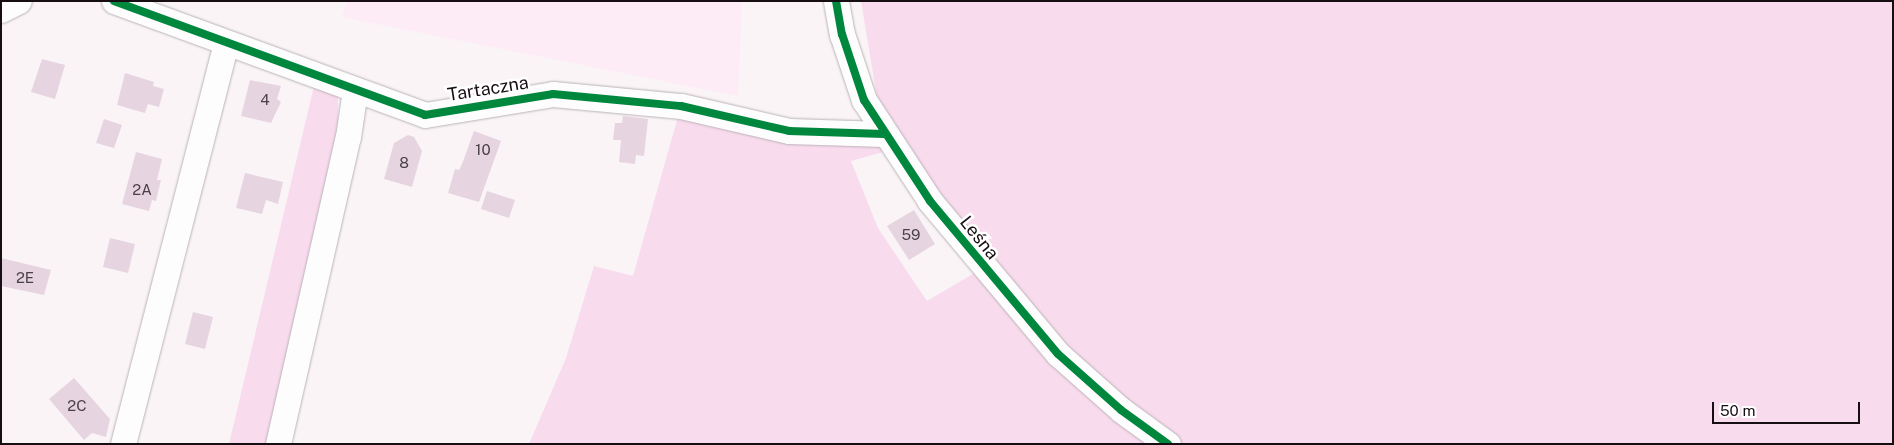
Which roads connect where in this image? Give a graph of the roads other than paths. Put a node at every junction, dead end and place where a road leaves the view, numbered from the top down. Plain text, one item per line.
1 (19, 1) edge
2 (114, 1) edge
3 (836, 1) edge
4 (1, 10) edge
5 (226, 43) junction
6 (354, 90) junction
7 (884, 134) junction
8 (123, 444) edge
9 (278, 444) edge
10 (1168, 444) edge

1 - 4 street
2 - 5 street, Tartaczna
3 - 7 street, Leśna
5 - 6 street, Tartaczna
5 - 8 street
6 - 7 street, Tartaczna
6 - 9 street
7 - 10 street, Leśna

